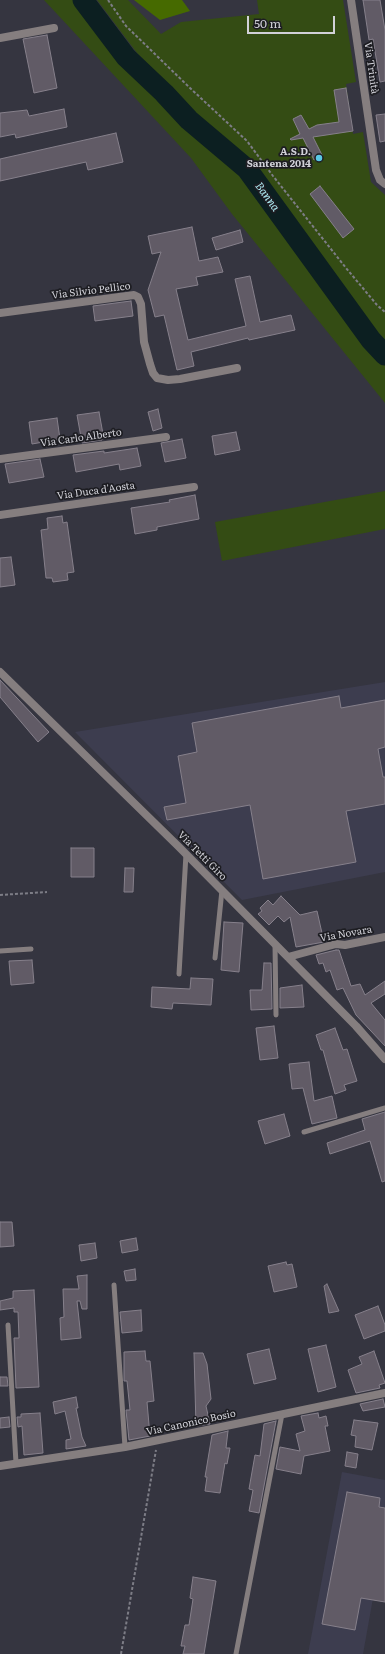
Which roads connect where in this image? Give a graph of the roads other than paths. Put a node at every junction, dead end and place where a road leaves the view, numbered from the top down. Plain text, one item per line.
1 (351, 0) edge
2 (54, 28) dead end
3 (0, 38) edge
4 (385, 184) edge
5 (0, 313) edge
6 (237, 368) dead end
7 (166, 437) dead end
8 (0, 459) edge
9 (194, 487) dead end
10 (0, 515) edge
11 (0, 672) edge
12 (186, 854) junction
13 (222, 890) junction
14 (385, 937) edge
15 (275, 944) junction
16 (31, 949) dead end
17 (0, 951) edge
18 (288, 957) junction
19 (215, 958) dead end
20 (179, 974) dead end
21 (276, 1015) dead end
22 (385, 1059) edge
23 (385, 1108) edge
24 (304, 1132) dead end
25 (114, 1285) dead end
26 (8, 1325) dead end
27 (385, 1393) edge
28 (282, 1414) junction
29 (125, 1447) junction
30 (16, 1463) junction
31 (0, 1466) edge
32 (236, 1654) edge

1 - 4 street, Via Trinità
2 - 3 street
5 - 6 street, Via Silvio Pellico
7 - 8 street, Via Carlo Alberto
9 - 10 street, Via Duca d'Aosta
11 - 12 street, Via Tetti Giro
12 - 13 street, Via Tetti Giro
12 - 20 lane
13 - 15 street, Via Tetti Giro
13 - 19 lane
14 - 18 street, Via Novara
15 - 18 street, Via Tetti Giro
15 - 21 lane
16 - 17 lane
18 - 22 street, Via Tetti Giro
23 - 24 lane
25 - 29 lane
26 - 30 lane
27 - 28 street, Via Canonico Bosio
28 - 29 street, Via Canonico Bosio
28 - 32 lane
29 - 30 street, Via Canonico Bosio
30 - 31 street, Via Canonico Bosio

